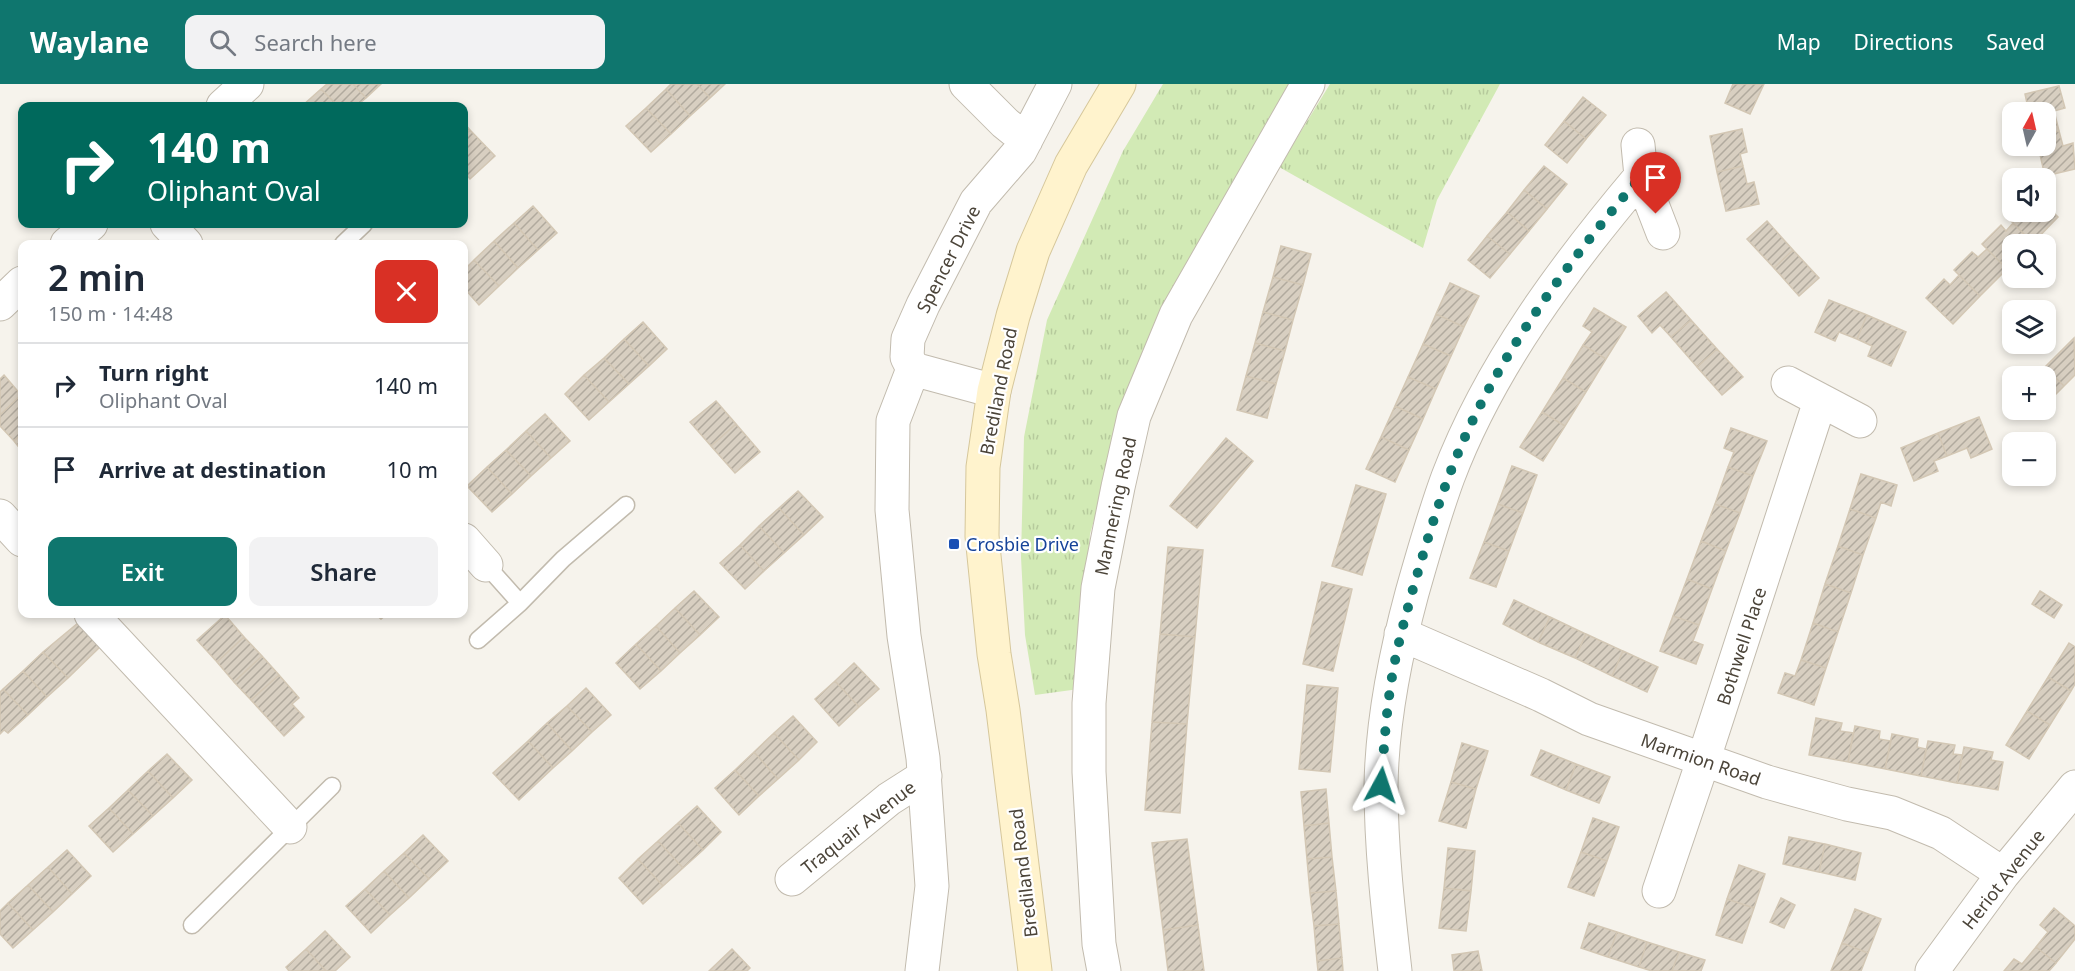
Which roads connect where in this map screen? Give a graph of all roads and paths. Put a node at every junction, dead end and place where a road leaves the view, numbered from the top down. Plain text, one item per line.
1 (247, 84) edge
2 (966, 84) edge
3 (1055, 84) edge
4 (1119, 84) edge
5 (1308, 84) edge
6 (227, 102) edge
7 (1026, 140) junction
8 (86, 228) edge
9 (170, 228) edge
10 (360, 228) edge
11 (1663, 233) dead end
12 (72, 240) edge
13 (182, 240) edge
14 (347, 240) edge
15 (18, 287) edge
16 (0, 304) edge
17 (913, 369) junction
18 (1788, 383) dead end
19 (994, 391) junction
20 (1820, 400) junction
21 (1860, 421) dead end
22 (626, 505) dead end
23 (468, 545) edge
24 (486, 565) joint
25 (520, 603) junction
26 (95, 618) edge
27 (1401, 634) junction
28 (478, 640) dead end
29 (1703, 761) junction
30 (925, 776) junction
31 (332, 786) dead end
32 (2075, 788) edge
33 (290, 827) junction
34 (2003, 874) junction
35 (792, 879) dead end
36 (1659, 891) dead end
37 (192, 925) dead end
38 (922, 971) edge
39 (1035, 971) edge
40 (1104, 971) edge
41 (1395, 971) edge
42 (1932, 971) edge

1 - 6 street
2 - 7 street
3 - 7 street, Spencer Drive
4 - 19 street, Brediland Road
5 - 40 street, Mannering Road
7 - 17 street, Spencer Drive
8 - 12 street
9 - 13 street
10 - 14 lane
11 - 27 street
15 - 16 street
17 - 19 street
17 - 30 street
18 - 20 street
19 - 39 street, Brediland Road
20 - 21 street
20 - 29 street, Bothwell Place
22 - 25 lane
23 - 24 street
24 - 25 lane
25 - 28 lane
26 - 33 street
27 - 29 street, Marmion Road
27 - 41 street
29 - 34 street, Marmion Road
29 - 36 street, Bothwell Place
30 - 35 street, Traquair Avenue
30 - 38 street
31 - 33 lane
32 - 34 street, Heriot Avenue
33 - 37 lane
34 - 42 street, Heriot Avenue

